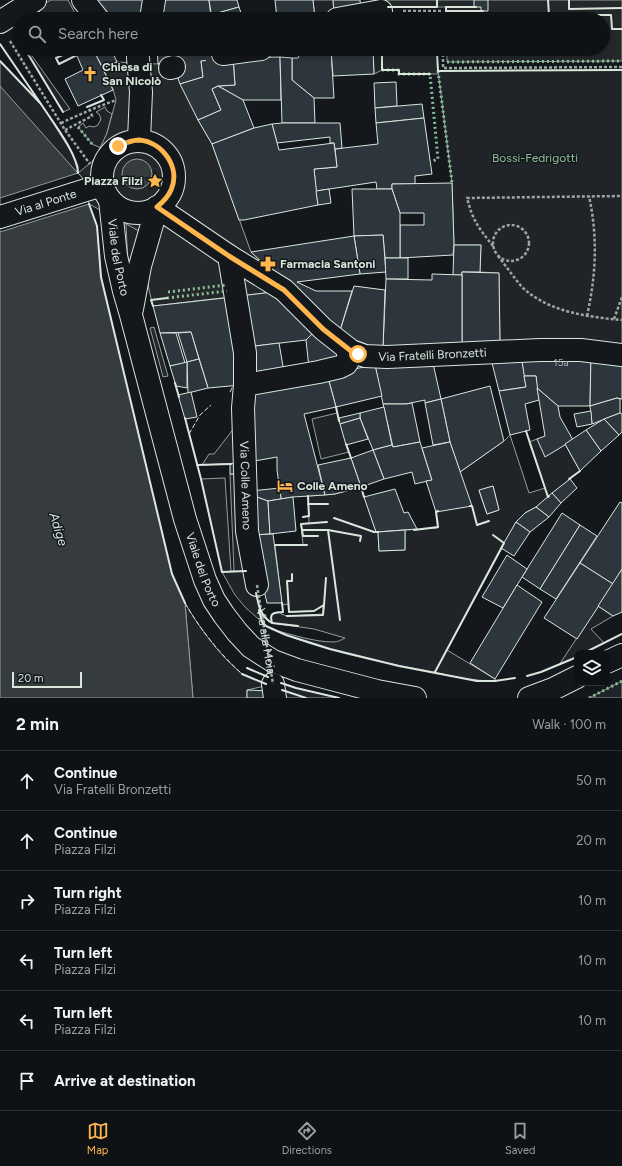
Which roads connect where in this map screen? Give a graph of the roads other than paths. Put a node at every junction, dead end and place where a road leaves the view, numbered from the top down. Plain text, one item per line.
1 (35, 0) edge
2 (83, 0) edge
3 (154, 0) edge
4 (381, 10) road end
5 (23, 12) edge
6 (92, 12) edge
7 (152, 12) edge
8 (371, 12) edge
9 (12, 22) edge
10 (4, 30) edge
11 (136, 56) edge
12 (139, 140) junction
13 (101, 186) junction
14 (157, 207) junction
15 (0, 217) edge
16 (229, 256) junction
17 (131, 314) junction
18 (347, 348) junction
19 (622, 355) edge
20 (245, 385) junction
21 (257, 584) road end
22 (622, 655) edge
23 (610, 661) edge
24 (574, 678) edge
25 (415, 698) edge
26 (529, 698) edge

1 - 5 street
2 - 6 street
3 - 7 street
4 - 8 street
9 - 10 street
11 - 12 street
12 - 13 street
12 - 14 street
13 - 14 street
13 - 15 street, Via al Ponte
13 - 17 street, Viale del Porto
14 - 16 street
14 - 17 street, Viale del Porto
16 - 18 street, Via Fratelli Bronzetti
16 - 20 street, Via Colle Ameno
17 - 25 street, Viale del Porto
18 - 19 street, Via Fratelli Bronzetti
18 - 20 street
20 - 21 street, Via Colle Ameno
22 - 23 street
24 - 26 street

